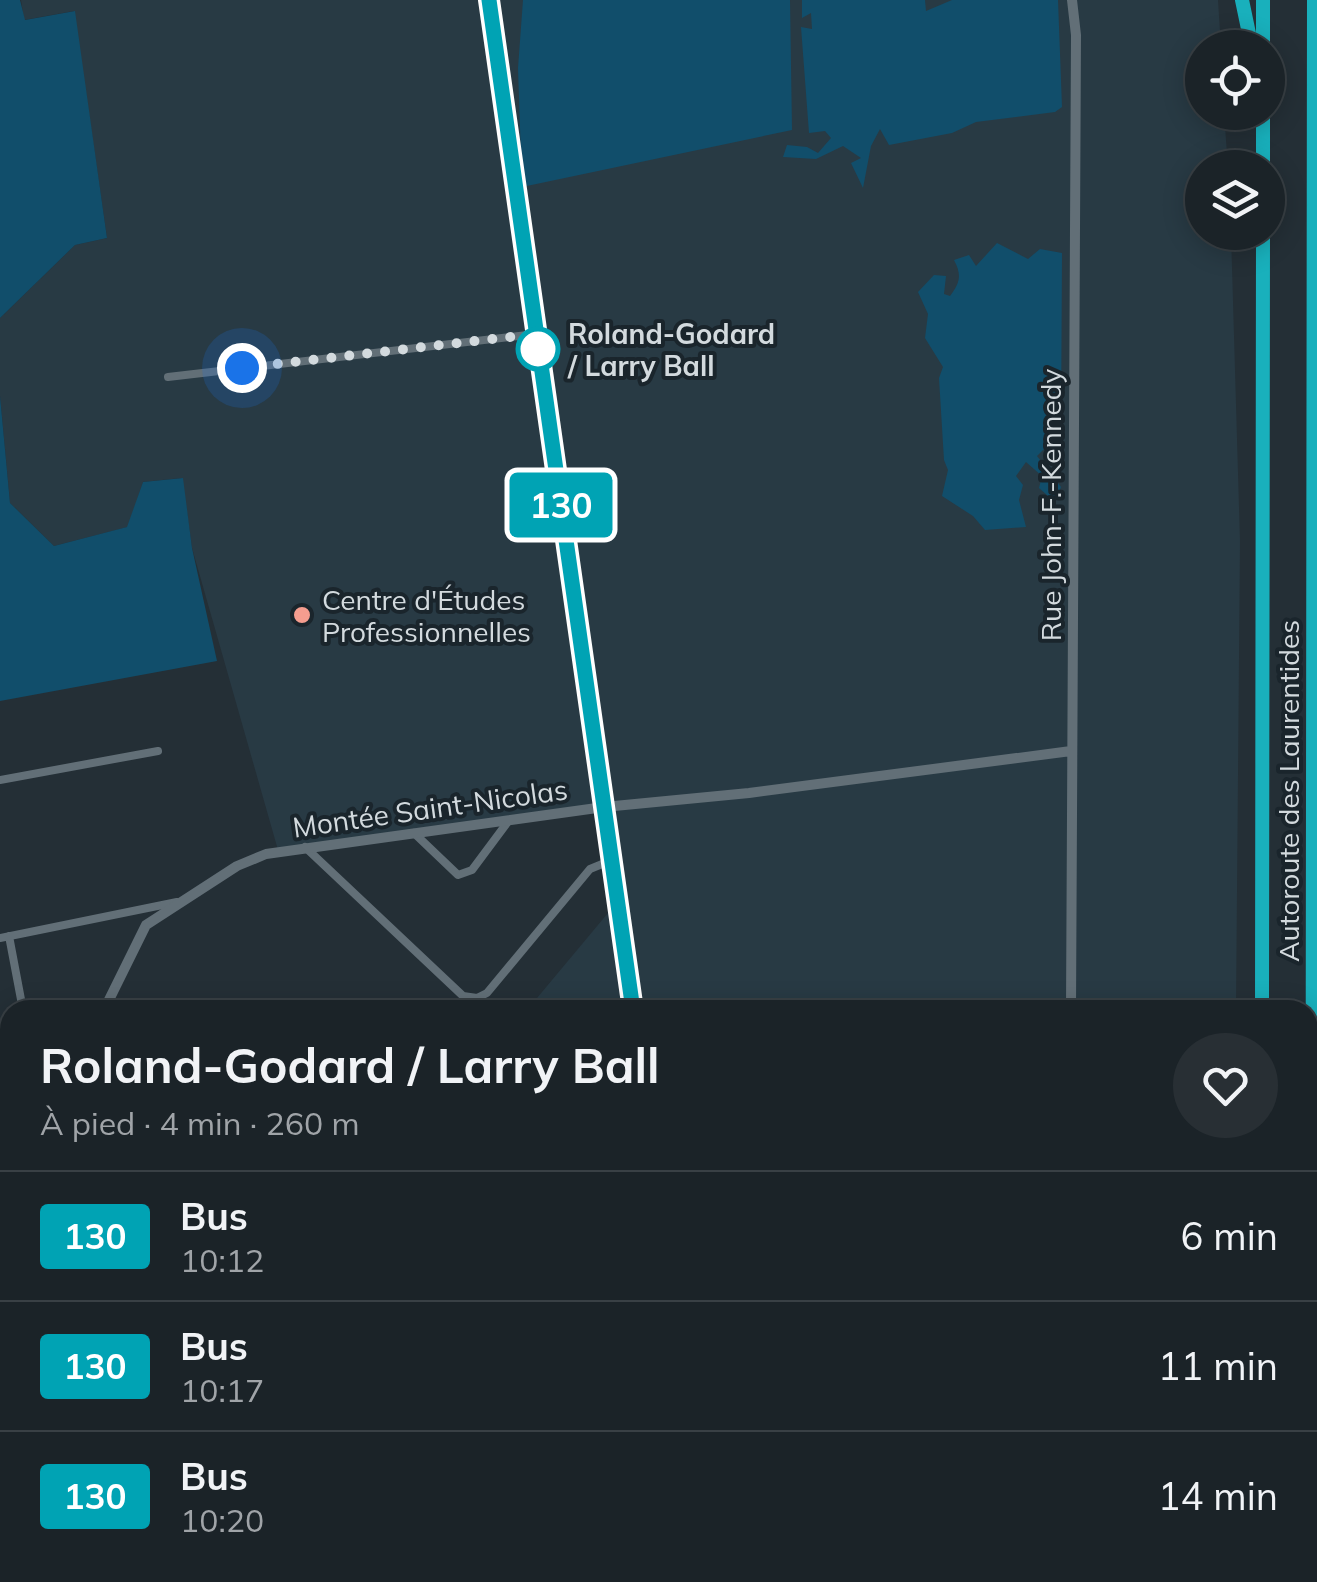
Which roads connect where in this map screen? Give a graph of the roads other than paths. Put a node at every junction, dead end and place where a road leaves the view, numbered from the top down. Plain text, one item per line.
1 (489, 0) edge
2 (1072, 0) edge
3 (1242, 0) edge
4 (1263, 0) edge
5 (1314, 0) edge
6 (1248, 30) edge
7 (1263, 30) edge
8 (1316, 49) edge
9 (1263, 250) edge
10 (536, 334) junction
11 (168, 377) dead end
12 (1071, 751) junction
13 (158, 752) dead end
14 (0, 780) edge
15 (604, 807) junction
16 (507, 823) junction
17 (414, 834) junction
18 (306, 847) junction
19 (612, 860) junction
20 (184, 900) junction
21 (4, 937) edge
22 (21, 1000) edge
23 (109, 1000) edge
24 (632, 1000) edge
25 (1071, 1000) edge
26 (1262, 1000) edge
27 (1313, 1000) edge

1 - 10 street
2 - 12 street, Rue John-F.-Kennedy
3 - 6 highway
4 - 7 highway
5 - 8 highway, Autoroute des Laurentides
8 - 27 highway, Autoroute des Laurentides
9 - 26 highway, Autoroute des Laurentides
10 - 11 street
10 - 15 street
12 - 15 street, Montée Saint-Nicolas
12 - 25 street, Rue John-F.-Kennedy
13 - 14 street
15 - 16 street, Montée Saint-Nicolas
15 - 19 street
16 - 17 street, Montée Saint-Nicolas
16 - 17 street
17 - 18 street, Montée Saint-Nicolas
18 - 19 street
18 - 20 street, Montée Saint-Nicolas
19 - 24 street
20 - 21 street
20 - 23 street, Montée Saint-Nicolas
21 - 22 street

